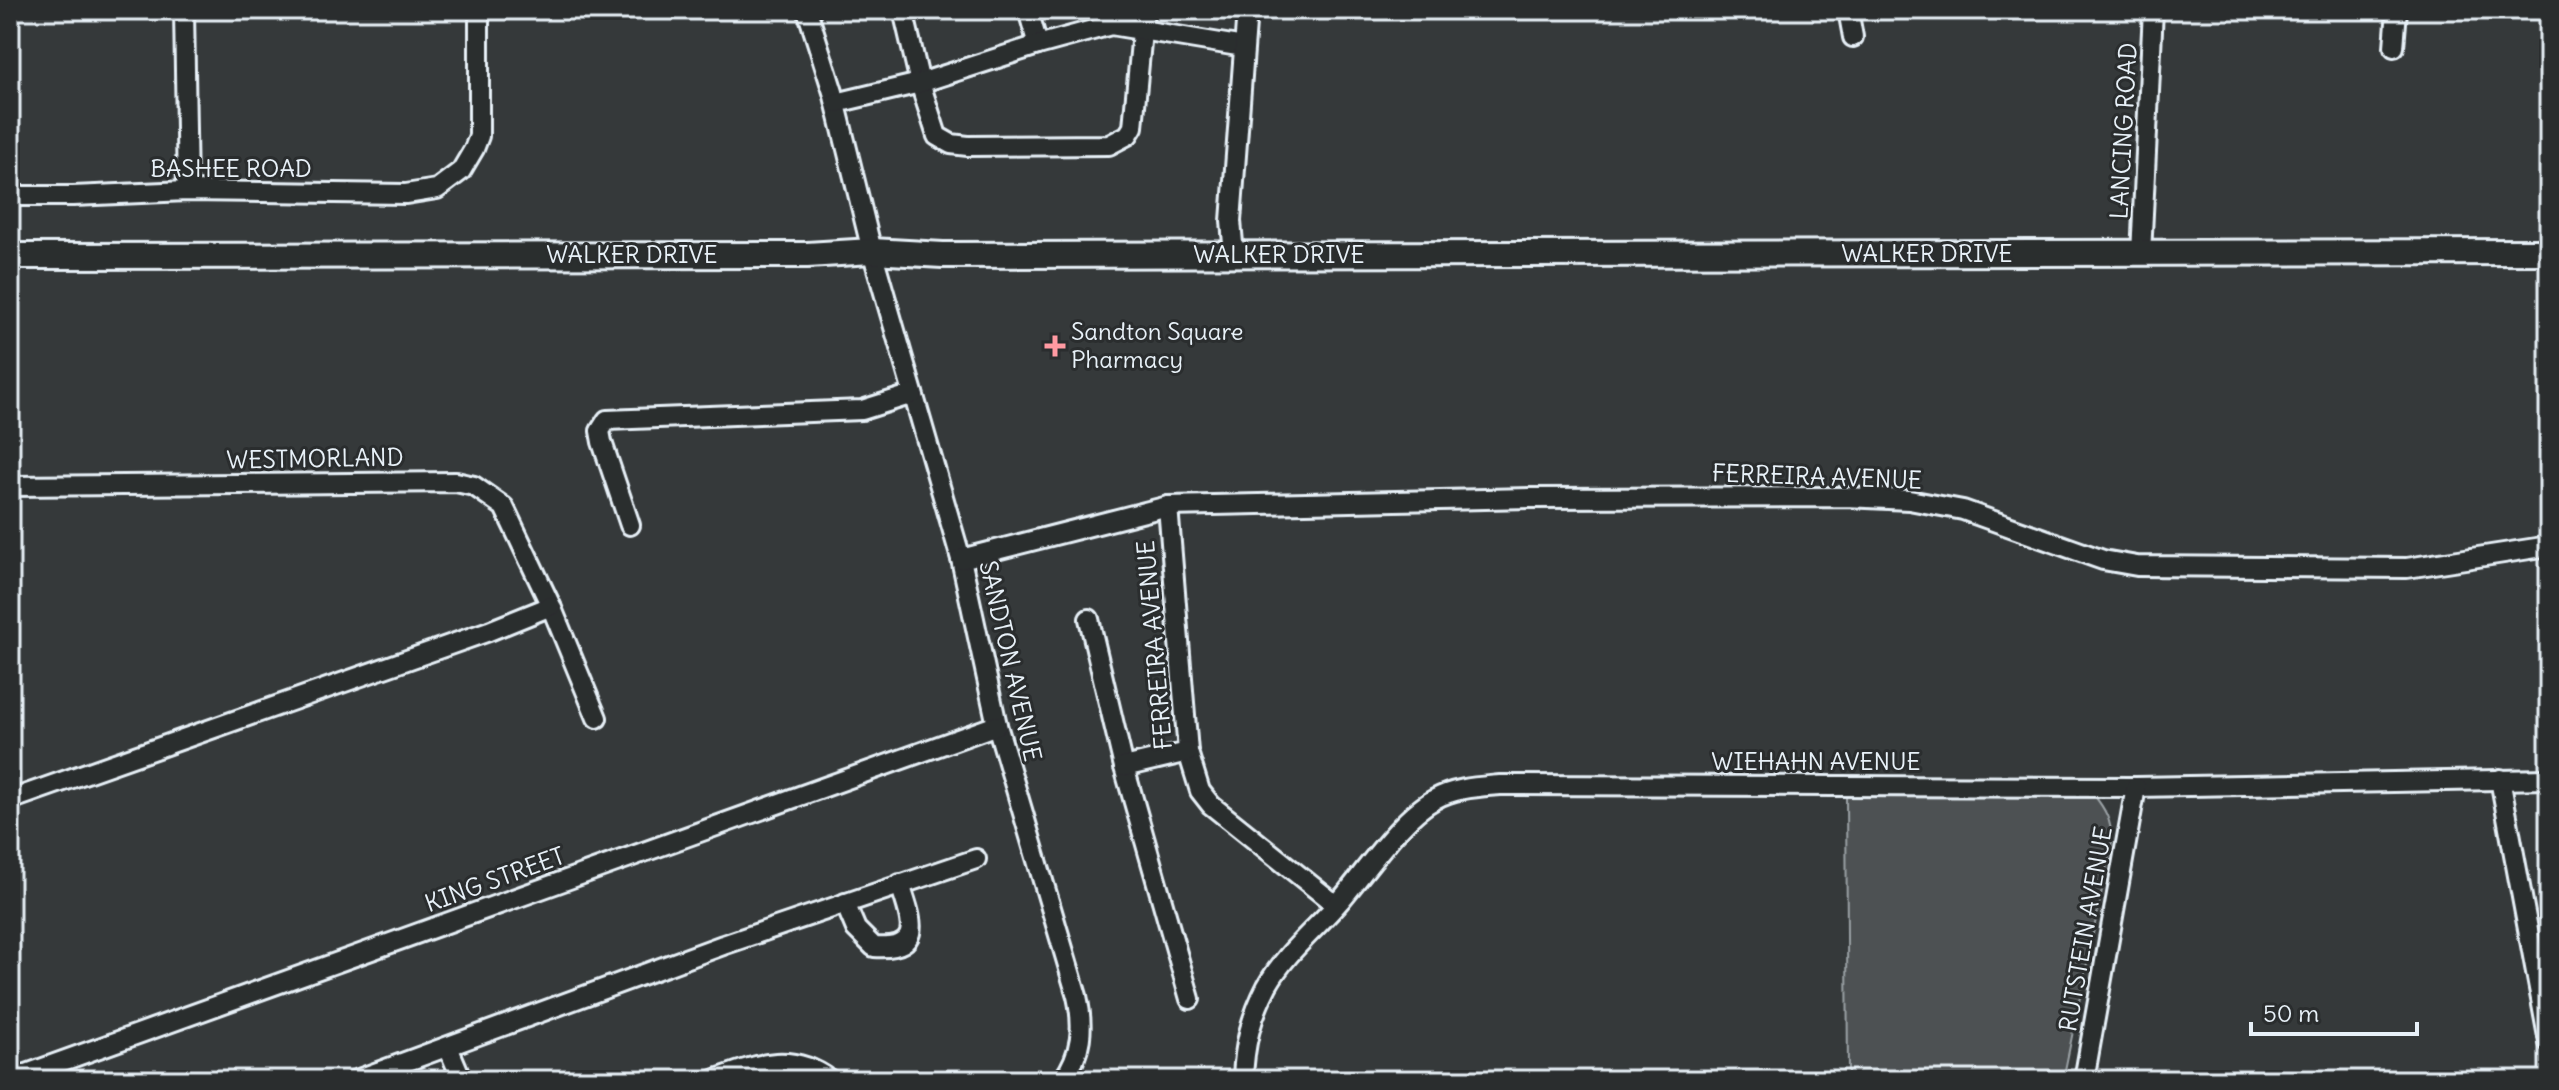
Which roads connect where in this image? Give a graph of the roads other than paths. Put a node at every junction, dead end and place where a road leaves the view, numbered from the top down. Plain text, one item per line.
1 (184, 10) edge
2 (479, 10) edge
3 (807, 10) edge
4 (903, 10) edge
5 (1028, 10) edge
6 (1144, 10) edge
7 (1247, 10) edge
8 (1848, 10) edge
9 (2153, 10) edge
10 (2397, 10) edge
11 (1142, 31) junction
12 (1853, 37) dead end
13 (1038, 45) junction
14 (1244, 47) junction
15 (2394, 47) dead end
16 (920, 83) junction
17 (836, 103) junction
18 (187, 191) junction
19 (10, 196) edge
20 (872, 251) junction
21 (2549, 252) edge
22 (2141, 254) junction
23 (1234, 255) junction
24 (10, 256) edge
25 (913, 394) junction
26 (10, 486) edge
27 (1168, 506) junction
28 (630, 525) dead end
29 (2549, 546) edge
30 (961, 559) junction
31 (551, 606) junction
32 (1089, 619) dead end
33 (597, 718) dead end
34 (997, 725) junction
35 (1188, 752) junction
36 (1124, 767) junction
37 (2500, 779) junction
38 (2549, 779) edge
39 (2136, 787) junction
40 (10, 800) edge
41 (976, 859) dead end
42 (900, 884) junction
43 (845, 903) junction
44 (1336, 905) junction
45 (1190, 999) dead end
46 (2549, 1042) edge
47 (448, 1047) junction
48 (10, 1080) edge
49 (356, 1080) edge
50 (462, 1080) edge
51 (714, 1080) edge
52 (830, 1080) edge
53 (1063, 1080) edge
54 (1243, 1080) edge
55 (2084, 1080) edge

1 - 18 street
2 - 18 street, BASHEE ROAD
3 - 17 street, SANDTON AVENUE
4 - 16 street
5 - 13 street
6 - 11 street
7 - 14 street
8 - 12 street
9 - 22 street, LANCING ROAD
10 - 15 street
11 - 13 street
11 - 14 street
11 - 16 street
13 - 16 street
14 - 23 street
16 - 17 street
17 - 20 street, SANDTON AVENUE
18 - 19 street, BASHEE ROAD
20 - 23 street, WALKER DRIVE
20 - 24 street, WALKER DRIVE
20 - 25 street, SANDTON AVENUE
21 - 22 street, WALKER DRIVE
22 - 23 street, WALKER DRIVE
25 - 28 street
25 - 30 street, SANDTON AVENUE
26 - 31 street, WESTMORLAND
27 - 29 street, FERREIRA AVENUE
27 - 30 street, FERREIRA AVENUE
27 - 35 street, FERREIRA AVENUE
30 - 34 street, SANDTON AVENUE
31 - 33 street, WESTMORLAND
31 - 40 street
32 - 36 street
34 - 48 street, KING STREET
34 - 53 street, SANDTON AVENUE
35 - 36 street
35 - 44 street, FERREIRA AVENUE
36 - 45 street
37 - 38 street, WIEHAHN AVENUE
37 - 39 street, WIEHAHN AVENUE
37 - 46 street
39 - 44 street, WIEHAHN AVENUE
39 - 55 street, RUTSTEIN AVENUE
41 - 42 street
42 - 43 street
42 - 43 street
43 - 47 street
44 - 54 street, WIEHAHN AVENUE
47 - 49 street
47 - 50 street
51 - 52 street

